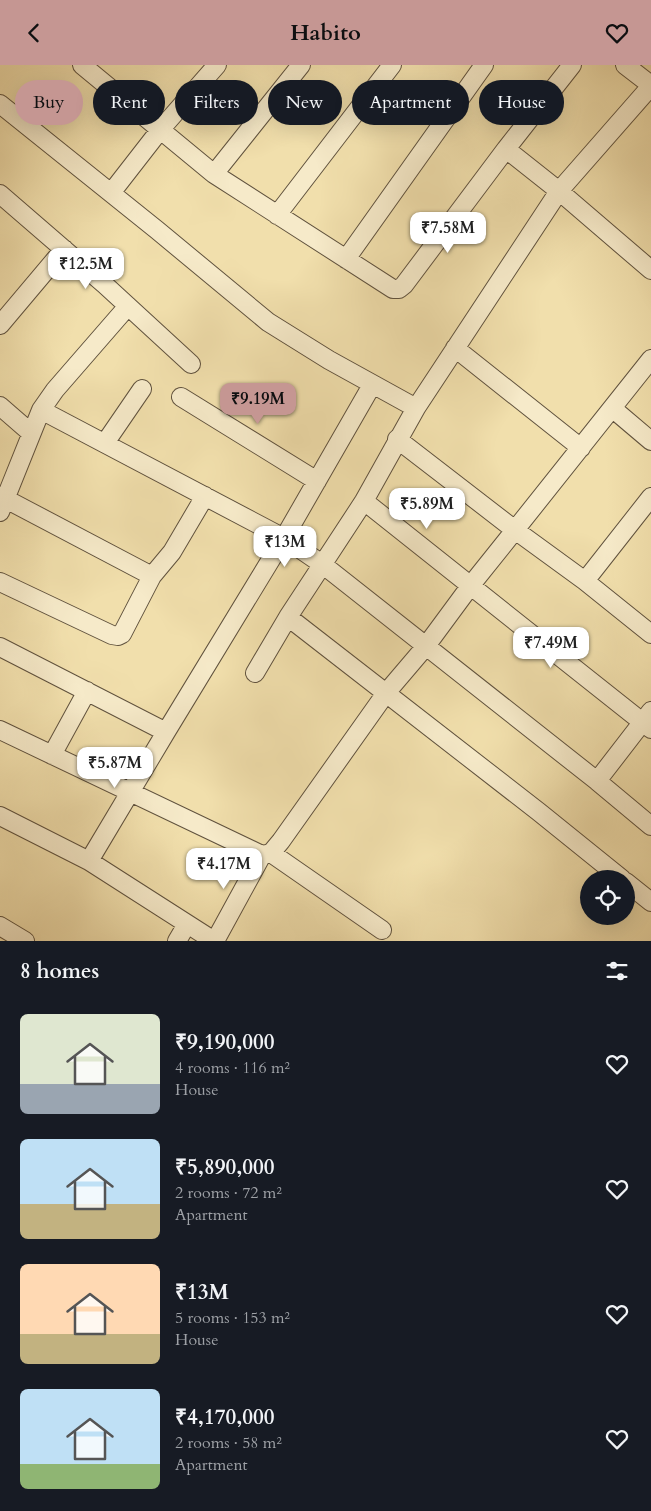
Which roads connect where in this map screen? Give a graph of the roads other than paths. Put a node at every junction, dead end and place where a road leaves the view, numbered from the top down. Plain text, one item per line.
1 (82, 65) edge
2 (217, 65) edge
3 (300, 65) edge
4 (392, 65) edge
5 (484, 65) edge
6 (572, 65) edge
7 (625, 65) edge
8 (651, 86) edge
9 (0, 104) edge
10 (160, 130) junction
11 (506, 149) junction
12 (214, 174) junction
13 (559, 191) junction
14 (111, 193) junction
15 (0, 194) edge
16 (277, 215) junction
17 (64, 249) junction
18 (346, 259) junction
19 (651, 270) edge
20 (128, 306) junction
21 (0, 325) edge
22 (455, 348) junction
23 (651, 359) edge
24 (191, 364) dead end
25 (372, 385) junction
26 (142, 389) dead end
27 (181, 397) dead end
28 (0, 406) edge
29 (416, 408) junction
30 (612, 408) junction
31 (41, 410) junction
32 (32, 433) junction
33 (650, 437) edge
34 (397, 439) junction
35 (105, 443) junction
36 (581, 448) junction
37 (318, 481) junction
38 (205, 496) junction
39 (651, 497) edge
40 (364, 501) junction
41 (2, 503) edge
42 (516, 530) junction
43 (284, 538) junction
44 (322, 564) junction
45 (152, 576) junction
46 (586, 581) junction
47 (0, 582) edge
48 (471, 585) junction
49 (288, 617) junction
50 (651, 634) edge
51 (426, 646) junction
52 (0, 647) edge
53 (255, 673) dead end
54 (87, 691) junction
55 (386, 693) junction
56 (648, 721) edge
57 (0, 730) edge
58 (166, 732) junction
59 (52, 755) junction
60 (597, 781) junction
61 (132, 792) junction
62 (0, 816) edge
63 (651, 826) edge
64 (267, 854) junction
65 (89, 861) junction
66 (611, 870) edge
67 (635, 889) edge
68 (651, 902) edge
69 (187, 924) junction
70 (382, 930) dead end
71 (2, 932) edge
72 (25, 941) edge
73 (177, 941) edge
74 (215, 941) edge

1 - 10 street
2 - 10 street
3 - 12 street
4 - 16 street
5 - 18 street
6 - 11 street
7 - 8 street
8 - 13 street
9 - 14 street
10 - 12 street
10 - 14 street
11 - 13 street
11 - 18 street
12 - 16 street
13 - 19 street
13 - 22 street
14 - 25 street
15 - 17 street
16 - 18 street
17 - 20 street
17 - 21 street
20 - 24 street
20 - 31 street
22 - 29 street
22 - 36 street
23 - 30 street
25 - 29 street
25 - 37 street
26 - 35 street
27 - 37 street
28 - 32 street
29 - 34 street
30 - 33 street
30 - 36 street
31 - 32 street
31 - 35 street
32 - 41 street
34 - 40 street
34 - 42 street
35 - 38 street
36 - 42 street
37 - 43 street
38 - 43 street
38 - 45 street
39 - 46 street
40 - 44 street
40 - 48 street
41 - 45 street
42 - 46 street
42 - 48 street
43 - 44 street
43 - 58 street
44 - 49 street
44 - 51 street
45 - 47 street
46 - 50 street
48 - 51 street
48 - 56 street
49 - 53 street
49 - 55 street
51 - 55 street
51 - 60 street
52 - 54 street
54 - 58 street
54 - 59 street
55 - 64 street
55 - 66 street
56 - 60 street
57 - 59 street
58 - 61 street
59 - 61 street
60 - 63 street
61 - 64 street
61 - 65 street
62 - 65 street
64 - 70 street
64 - 74 street
65 - 69 street
67 - 68 street
69 - 73 street
69 - 74 street
71 - 72 street

